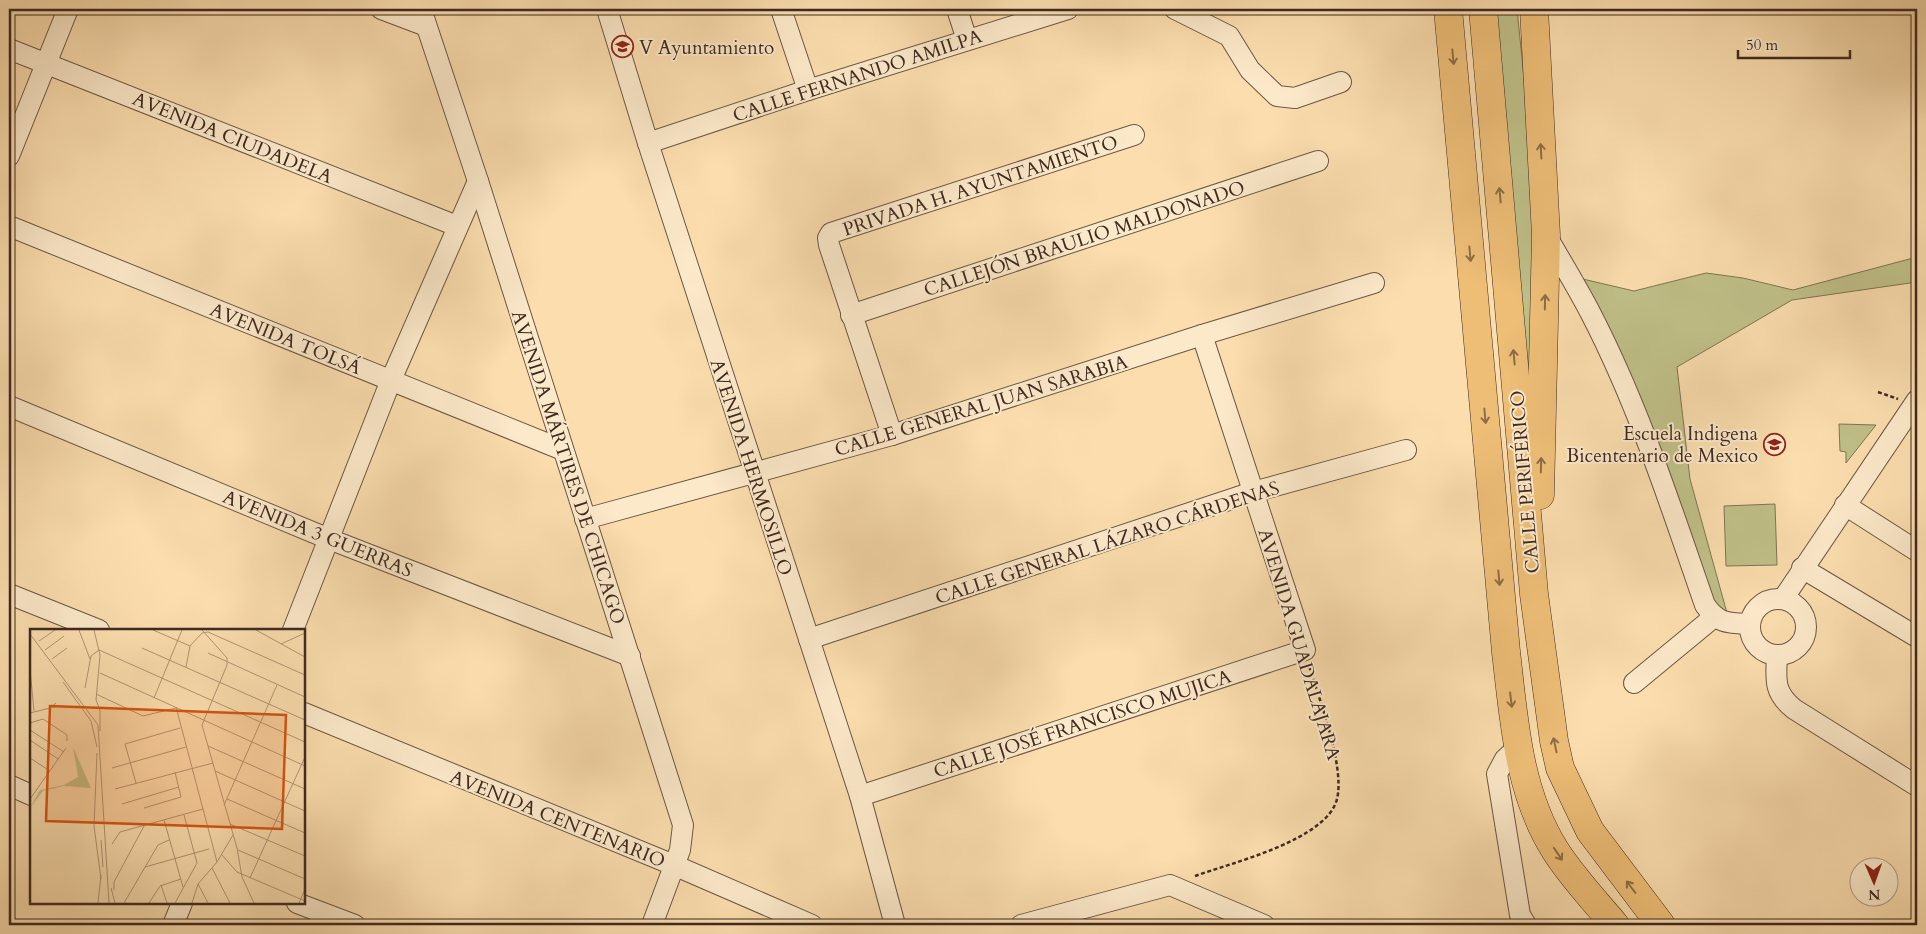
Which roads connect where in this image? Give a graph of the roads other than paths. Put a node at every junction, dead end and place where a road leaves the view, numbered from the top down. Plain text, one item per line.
1 (68, 9) edge
2 (380, 9) edge
3 (607, 9) edge
4 (781, 9) edge
5 (957, 9) edge
6 (1068, 9) edge
7 (1176, 9) edge
8 (1448, 9) edge
9 (1484, 9) edge
10 (1534, 9) edge
11 (424, 17) edge
12 (966, 40) junction
13 (9, 49) edge
14 (46, 64) junction
15 (1341, 82) dead end
16 (808, 90) junction
17 (1134, 135) dead end
18 (648, 144) junction
19 (9, 156) edge
20 (1318, 161) dead end
21 (478, 181) junction
22 (9, 226) edge
23 (457, 226) junction
24 (1546, 235) junction
25 (1374, 283) dead end
26 (851, 315) junction
27 (1202, 335) junction
28 (391, 380) junction
29 (1916, 405) edge
30 (9, 406) edge
31 (892, 435) junction
32 (563, 450) junction
33 (1406, 450) dead end
34 (753, 472) junction
35 (1254, 492) junction
36 (1845, 505) junction
37 (586, 519) junction
38 (329, 539) junction
39 (1917, 551) edge
40 (1532, 566) junction
41 (1802, 568) junction
42 (9, 594) edge
43 (1782, 599) junction
44 (1714, 617) junction
45 (1750, 624) junction
46 (96, 629) edge
47 (293, 629) edge
48 (1917, 637) edge
49 (809, 639) junction
50 (1305, 650) joint
51 (1777, 655) junction
52 (630, 656) junction
53 (1634, 684) dead end
54 (305, 713) edge
55 (1517, 748) junction
56 (9, 785) edge
57 (1917, 786) edge
58 (30, 795) edge
59 (860, 796) junction
60 (676, 866) junction
61 (182, 904) edge
62 (300, 904) edge
63 (173, 925) edge
64 (355, 925) edge
65 (652, 925) edge
66 (812, 925) edge
67 (895, 925) edge
68 (1021, 925) edge
69 (1264, 925) edge
70 (1526, 925) edge
71 (1615, 925) edge
72 (1661, 925) edge

1 - 14 street
2 - 11 street
3 - 18 street, AVENIDA HERMOSILLO
4 - 16 street
5 - 12 street
6 - 12 street, CALLE FERNANDO AMILPA
7 - 15 street
8 -> 55 highway, CALLE PERIFÉRICO
40 -> 9 highway, CALLE PERIFÉRICO
24 -> 10 highway
11 - 21 street, AVENIDA MÁRTIRES DE CHICAGO
12 - 16 street, CALLE FERNANDO AMILPA
13 - 14 street, AVENIDA CIUDADELA
14 - 19 street
14 - 23 street, AVENIDA CIUDADELA
16 - 18 street, CALLE FERNANDO AMILPA
17 - 26 street, PRIVADA H. AYUNTAMIENTO
18 - 34 street, AVENIDA HERMOSILLO
20 - 26 street, CALLEJÓN BRAULIO MALDONADO
21 - 23 street
21 - 32 street, AVENIDA MÁRTIRES DE CHICAGO
22 - 28 street, AVENIDA TOLSÁ
23 - 28 street
40 -> 24 highway
24 - 44 street
25 - 27 street, CALLE GENERAL JUAN SARABIA
26 - 31 street
27 - 31 street, CALLE GENERAL JUAN SARABIA
27 - 35 street, AVENIDA GUADALAJARA
28 - 32 street, AVENIDA TOLSÁ
28 - 38 street
29 - 36 street
30 - 38 street, AVENIDA 3 GUERRAS
31 - 34 street, CALLE GENERAL JUAN SARABIA
32 - 37 street, AVENIDA MÁRTIRES DE CHICAGO
33 - 35 street, CALLE GENERAL LÁZARO CÁRDENAS
34 - 37 street, CALLE GENERAL JUAN SARABIA
34 - 49 street, AVENIDA HERMOSILLO
35 - 49 street, CALLE GENERAL LÁZARO CÁRDENAS
35 - 50 street, AVENIDA GUADALAJARA
36 - 39 street
36 - 41 street
37 - 52 street, AVENIDA MÁRTIRES DE CHICAGO
38 - 47 street
38 - 52 street, AVENIDA 3 GUERRAS
72 -> 40 highway, CALLE PERIFÉRICO
41 - 43 street
41 - 48 street
42 - 46 street
43 - 45 street
43 - 51 street
44 - 45 street
44 - 53 street
45 - 51 street
49 - 59 street, AVENIDA HERMOSILLO
50 - 59 street, CALLE JOSÉ FRANCISCO MUJICA
51 - 57 street
52 - 60 street, AVENIDA MÁRTIRES DE CHICAGO
54 - 60 street, AVENIDA CENTENARIO
55 - 70 street
55 -> 71 highway, CALLE PERIFÉRICO
56 - 58 street
59 - 67 street, AVENIDA HERMOSILLO
60 - 65 street, AVENIDA MÁRTIRES DE CHICAGO
60 - 66 street, AVENIDA CENTENARIO
61 - 63 street
62 - 64 street
68 - 69 street

